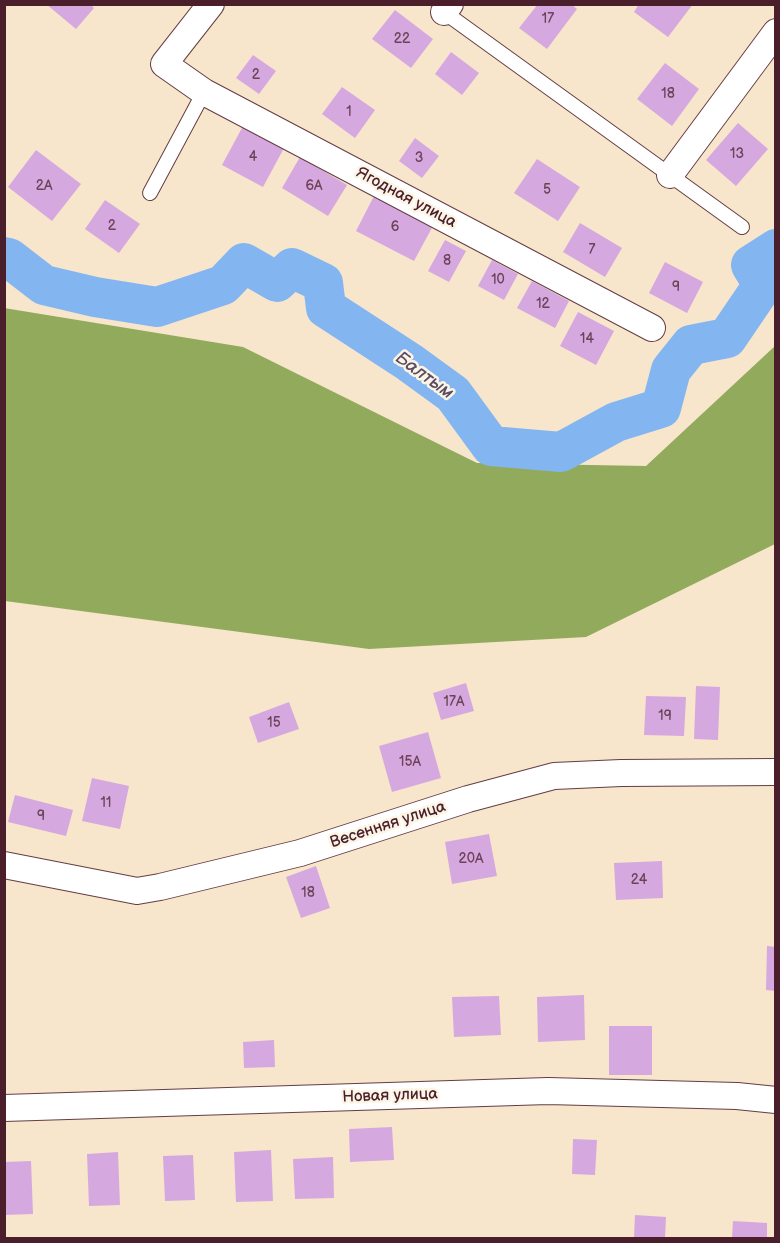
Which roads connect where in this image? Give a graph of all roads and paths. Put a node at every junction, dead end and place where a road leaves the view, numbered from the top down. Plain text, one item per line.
1 (211, 4) edge
2 (447, 8) edge
3 (776, 32) edge
4 (204, 92) junction
5 (670, 175) junction
6 (150, 193) dead end
7 (742, 227) dead end
8 (652, 328) dead end
9 (776, 772) edge
10 (4, 866) edge
11 (776, 1100) edge
12 (4, 1108) edge

1 - 4 street, Ягодная улица
2 - 5 lane
3 - 5 street
4 - 6 lane
4 - 8 street, Ягодная улица
5 - 7 lane
9 - 10 street, Весенняя улица
11 - 12 street, Новая улица

